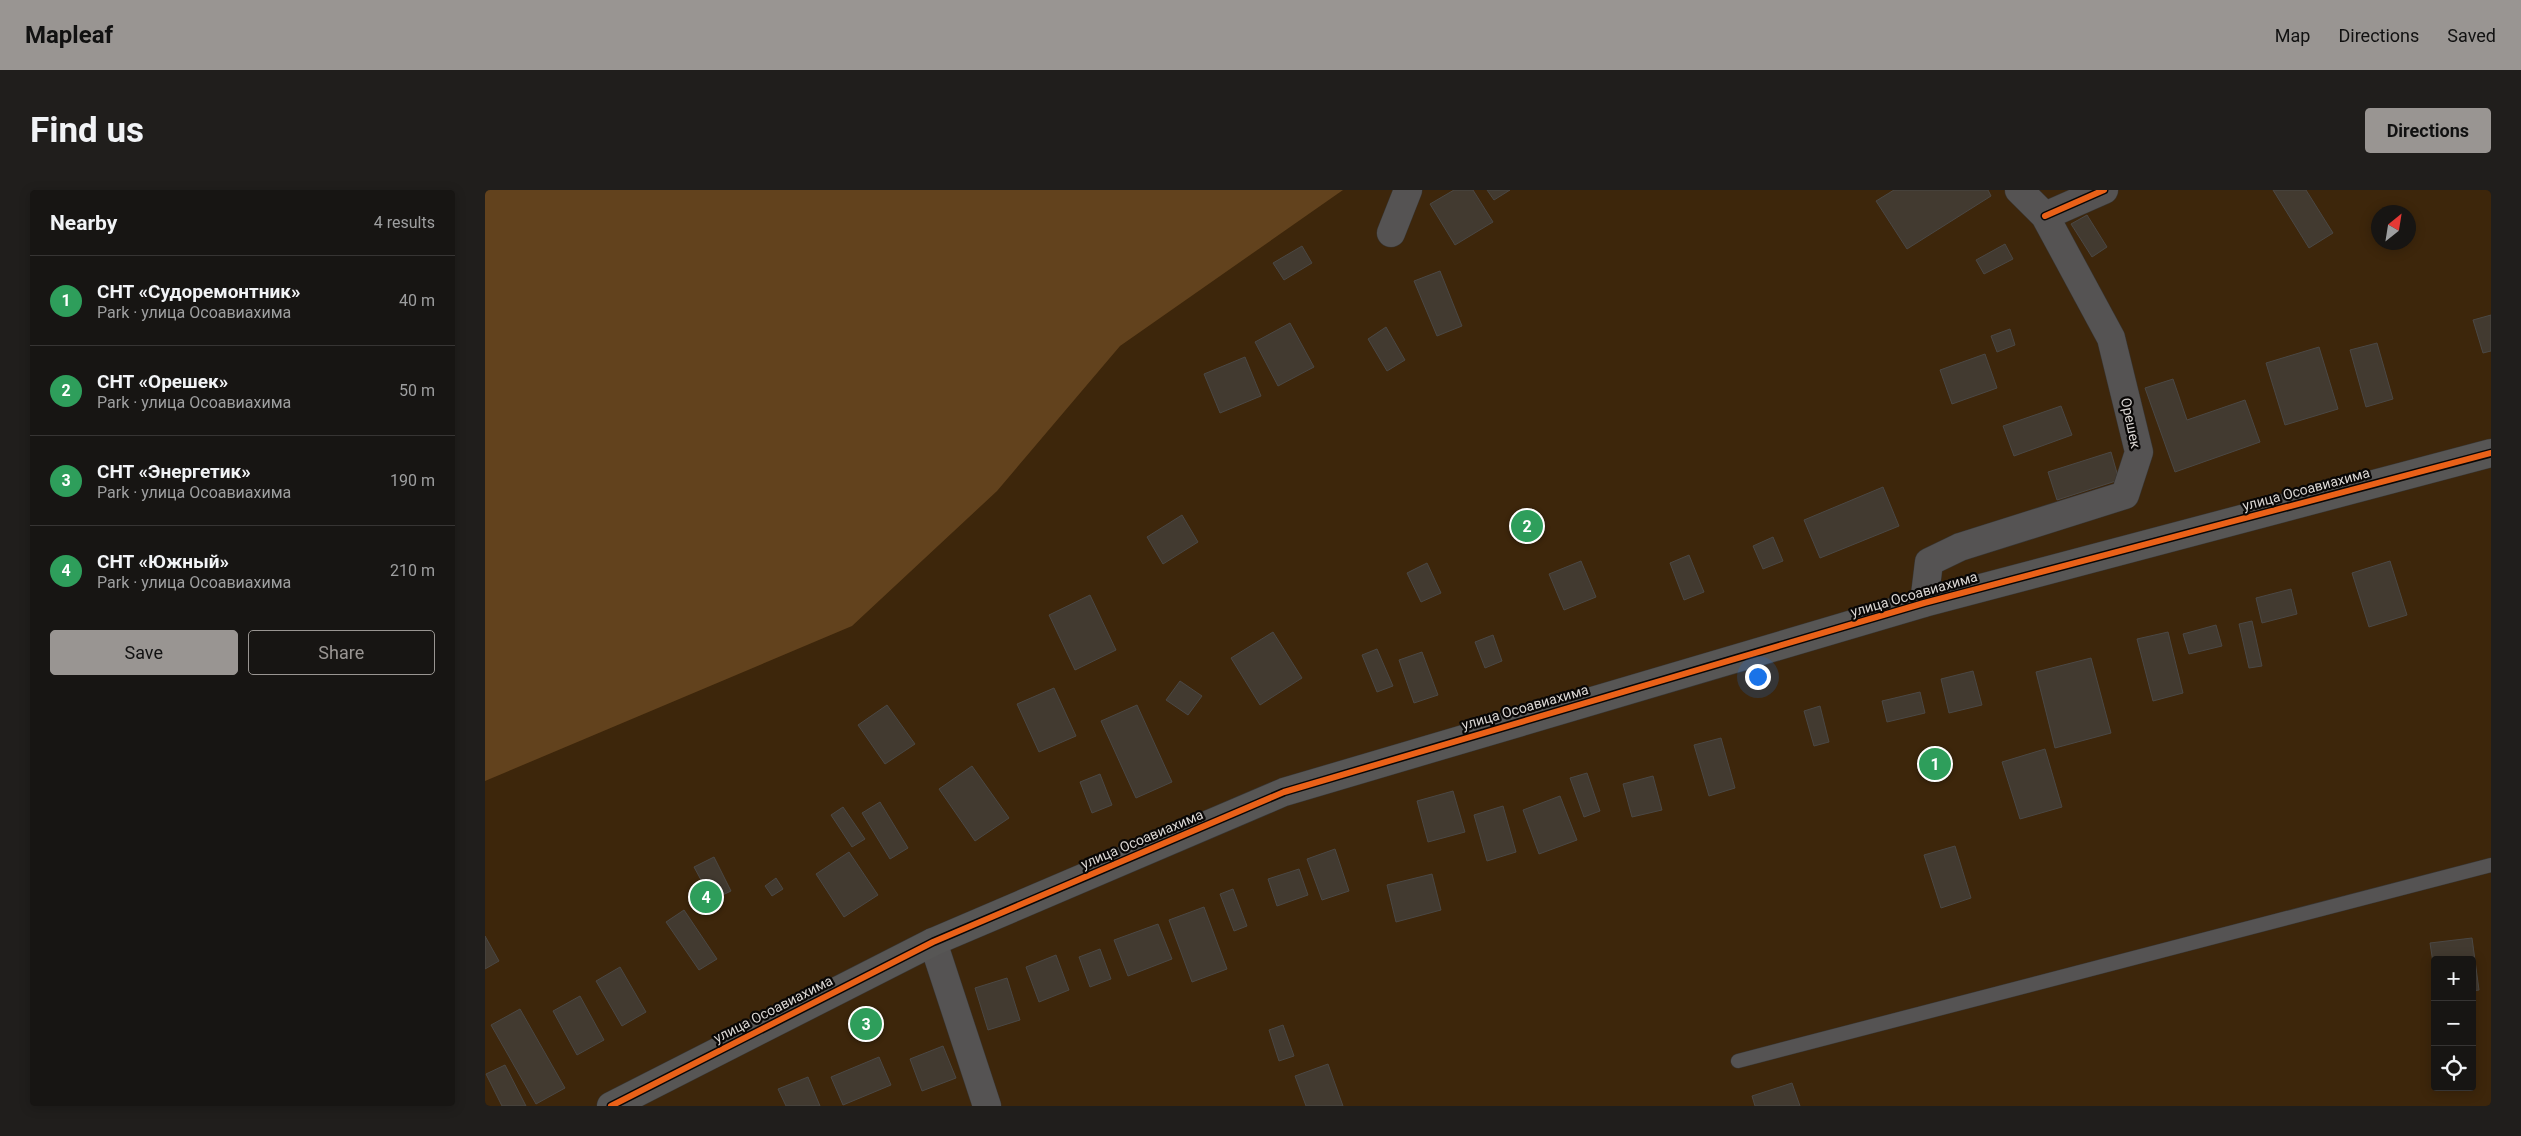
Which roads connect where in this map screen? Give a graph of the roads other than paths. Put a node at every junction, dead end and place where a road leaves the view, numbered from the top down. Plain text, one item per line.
1 (1408, 190) edge
2 (2019, 190) edge
3 (2104, 190) edge
4 (2045, 216) junction
5 (1391, 233) dead end
6 (2491, 453) edge
7 (1924, 603) junction
8 (2491, 865) edge
9 (933, 942) junction
10 (1738, 1061) dead end
11 (611, 1106) edge
12 (987, 1106) edge

1 - 5 street
2 - 4 street, Орешек
3 - 4 street
4 - 7 street, Орешек
6 - 7 street, улица Осоавиахима
7 - 9 street, улица Осоавиахима
8 - 10 lane
9 - 11 street, улица Осоавиахима
9 - 12 street

